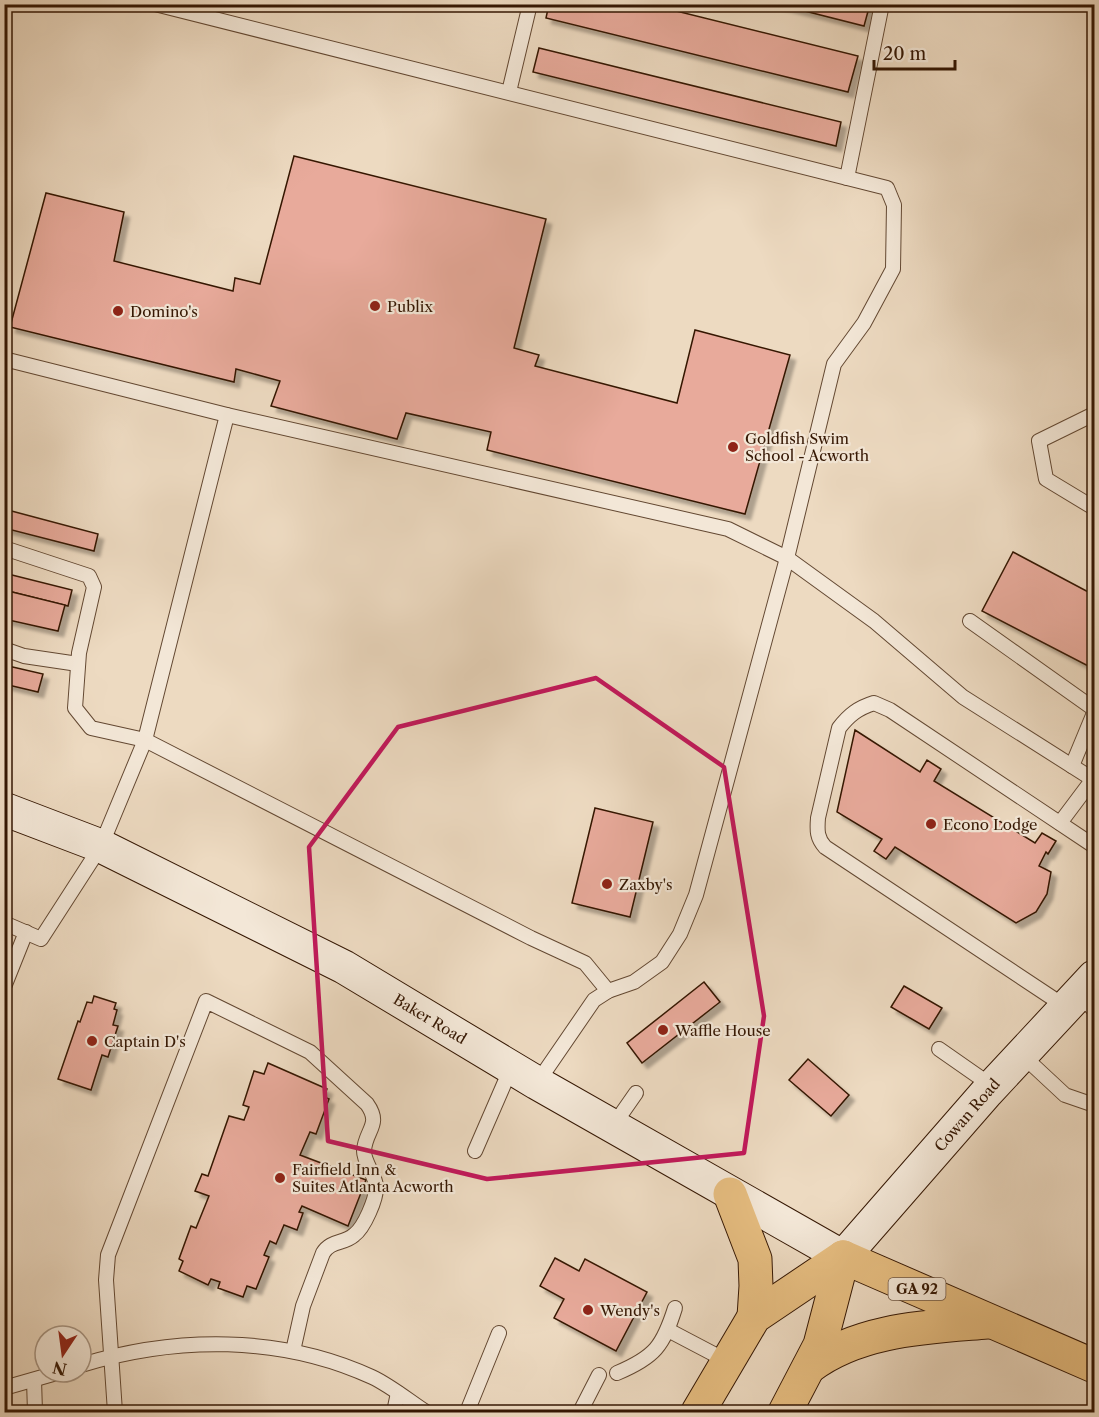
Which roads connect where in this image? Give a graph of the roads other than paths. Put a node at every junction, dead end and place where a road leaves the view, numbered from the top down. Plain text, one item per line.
1 (155, 4) edge
2 (530, 4) edge
3 (882, 4) edge
4 (509, 92) junction
5 (847, 178) junction
6 (4, 359) edge
7 (1095, 414) edge
8 (227, 415) junction
9 (1095, 508) edge
10 (4, 548) edge
11 (787, 558) junction
12 (970, 621) dead end
13 (4, 649) edge
14 (78, 664) junction
15 (1095, 711) edge
16 (145, 741) junction
17 (1072, 766) junction
18 (1094, 780) edge
19 (4, 809) edge
20 (1060, 823) junction
21 (101, 846) junction
22 (1095, 846) edge
23 (4, 923) edge
24 (26, 932) junction
25 (4, 987) edge
26 (608, 991) junction
27 (1083, 997) edge
28 (939, 1049) dead end
29 (1022, 1055) junction
30 (524, 1076) junction
31 (992, 1086) junction
32 (636, 1093) dead end
33 (1095, 1105) edge
34 (613, 1127) junction
35 (476, 1151) dead end
36 (730, 1194) junction
37 (843, 1257) junction
38 (675, 1308) dead end
39 (754, 1317) junction
40 (991, 1321) junction
41 (668, 1330) junction
42 (499, 1333) dead end
43 (293, 1351) junction
44 (112, 1356) junction
45 (727, 1361) junction
46 (93, 1362) edge
47 (1095, 1366) edge
48 (808, 1367) junction
49 (617, 1373) dead end
50 (599, 1376) dead end
51 (33, 1380) edge
52 (34, 1384) edge
53 (4, 1388) edge
54 (398, 1393) junction
55 (35, 1413) edge
56 (115, 1413) edge
57 (394, 1413) edge
58 (426, 1413) edge
59 (467, 1413) edge
60 (580, 1413) edge
61 (698, 1413) edge
62 (785, 1413) edge

1 - 4 lane
2 - 4 lane
3 - 5 lane
4 - 5 lane
5 - 11 lane
6 - 8 lane
7 - 9 lane
8 - 11 lane
8 - 16 lane
10 - 14 lane
11 - 17 lane
11 - 26 lane
12 - 15 lane
13 - 14 lane
14 - 16 lane
15 - 17 lane
16 - 21 lane
16 - 26 lane
17 - 18 lane
18 - 20 lane
19 - 21 main road, Baker Road
20 - 22 lane
20 - 27 lane
21 - 24 lane
21 - 30 main road, Baker Road
23 - 24 lane
24 - 25 lane
26 - 30 lane
27 - 29 main road, Cowan Road
28 - 31 lane
29 - 31 main road, Cowan Road
29 - 33 lane
30 - 34 main road, Baker Road
30 - 35 lane
31 - 37 main road, Cowan Road
32 - 34 lane
34 - 36 main road, Baker Road
36 - 37 main road, Baker Road
36 - 39 main road
37 - 39 main road
37 - 40 main road, GA 92
37 - 48 main road
38 - 41 lane
39 - 45 main road
40 - 47 main road, GA 92
40 - 48 main road
41 - 45 lane
41 - 49 lane
42 - 59 lane
43 - 44 lane
43 - 44 lane
43 - 54 lane
44 - 46 lane
44 - 56 lane
45 - 61 main road
48 - 62 main road
50 - 60 lane
51 - 53 lane
52 - 55 lane
54 - 57 lane
54 - 58 lane

